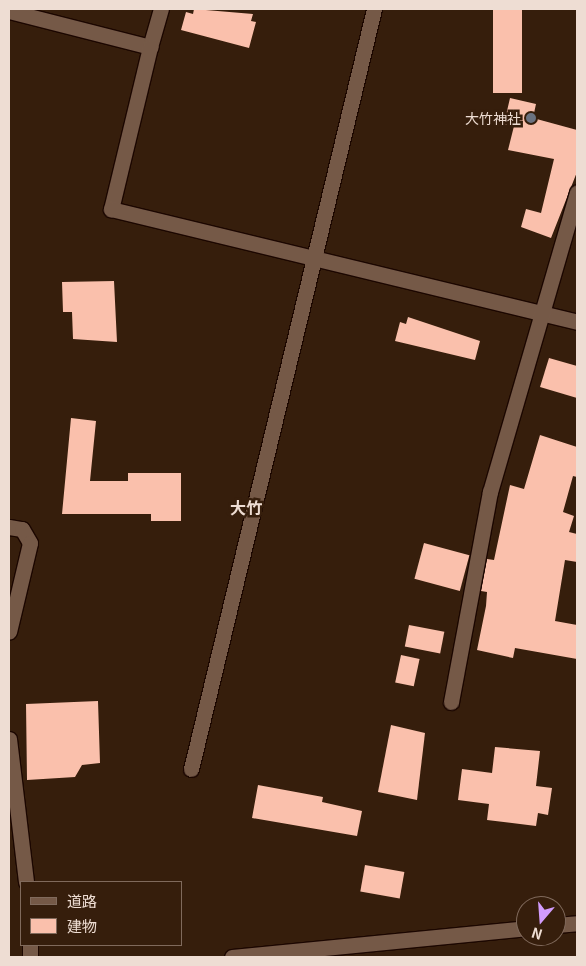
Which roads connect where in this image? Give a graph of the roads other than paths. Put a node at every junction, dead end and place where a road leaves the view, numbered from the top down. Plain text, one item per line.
1 (160, 9) edge
2 (374, 9) edge
3 (9, 11) edge
4 (150, 47) junction
5 (577, 192) edge
6 (315, 257) junction
7 (543, 313) junction
8 (577, 322) edge
9 (9, 527) edge
10 (9, 632) edge
11 (451, 702) dead end
12 (9, 739) edge
13 (190, 768) dead end
14 (26, 881) edge
15 (516, 929) edge
16 (232, 957) edge

1 - 4 street
2 - 6 street
3 - 4 street
4 - 6 street
5 - 7 street
6 - 7 street
6 - 13 street
7 - 8 street
7 - 11 street
9 - 10 street
12 - 14 street
15 - 16 street

